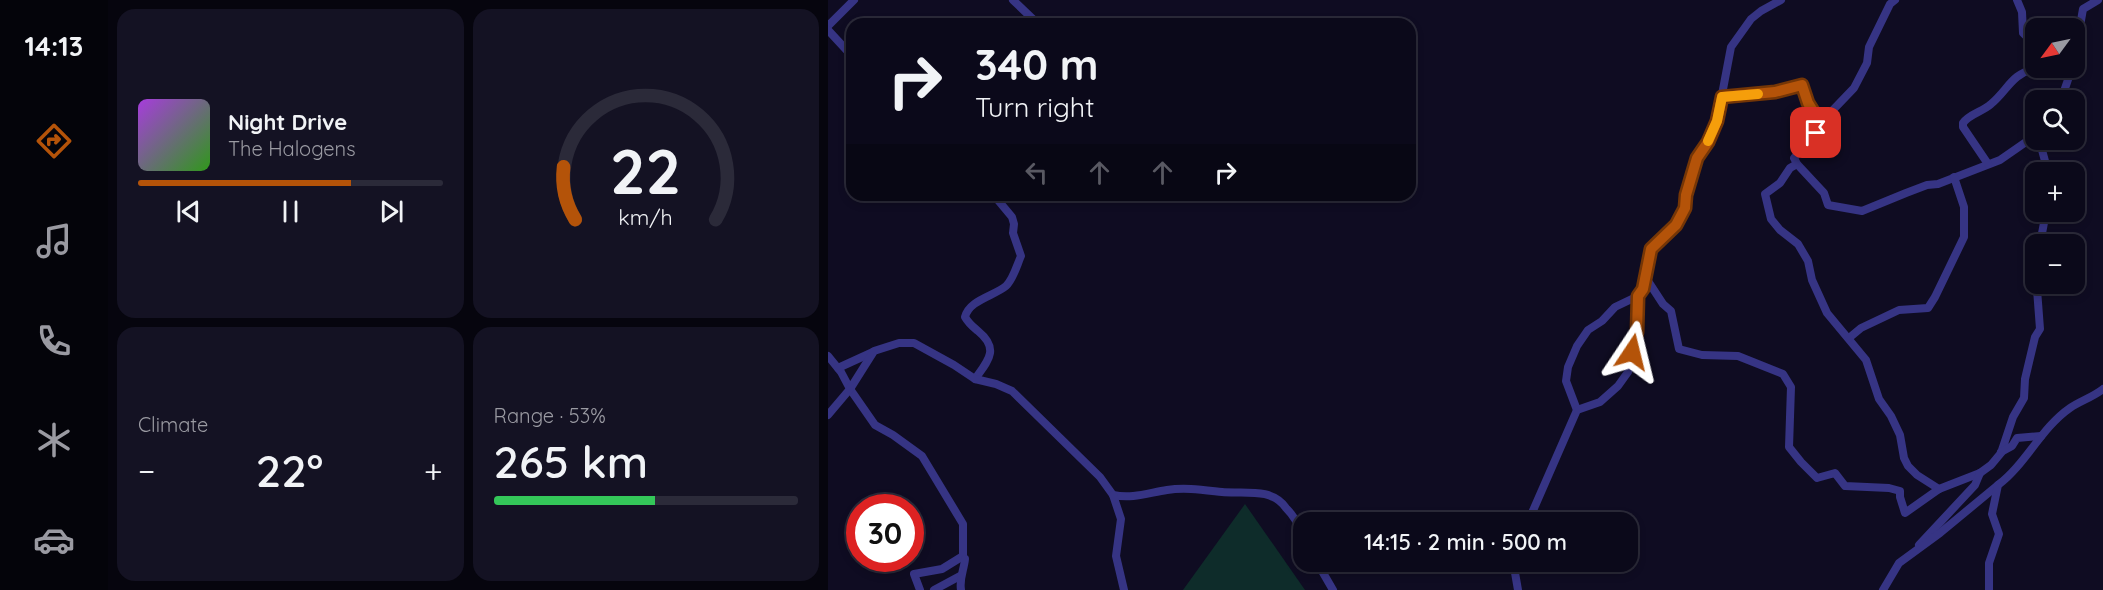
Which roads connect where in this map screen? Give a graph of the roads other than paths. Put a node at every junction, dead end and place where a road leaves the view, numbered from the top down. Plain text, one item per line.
1 (854, 0) edge
2 (1013, 0) edge
3 (1781, 0) edge
4 (2017, 0) edge
5 (2086, 0) edge
6 (2098, 0) edge
7 (1891, 1) edge
8 (2083, 9) junction
9 (1032, 18) edge
10 (2082, 18) edge
11 (828, 28) edge
12 (2025, 36) edge
13 (846, 49) edge
14 (2025, 71) edge
15 (1722, 97) junction
16 (1816, 133) junction
17 (2025, 143) edge
18 (1797, 164) junction
19 (1988, 164) junction
20 (1954, 177) junction
21 (999, 201) edge
22 (1646, 278) junction
23 (2037, 294) edge
24 (1638, 296) junction
25 (1849, 338) junction
26 (874, 351) junction
27 (828, 356) edge
28 (838, 368) junction
29 (975, 379) junction
30 (850, 389) junction
31 (2103, 389) edge
32 (1577, 410) junction
33 (828, 415) edge
34 (2011, 422) junction
35 (2041, 436) junction
36 (2017, 438) junction
37 (2001, 453) junction
38 (1980, 473) junction
39 (1998, 485) junction
40 (1939, 489) junction
41 (1113, 495) junction
42 (1532, 512) edge
43 (1293, 517) edge
44 (1912, 552) junction
45 (965, 559) dead end
46 (1323, 572) edge
47 (1515, 572) edge
48 (960, 576) junction
49 (920, 590) edge
50 (934, 590) edge
51 (960, 590) edge
52 (1124, 590) edge
53 (1333, 590) edge
54 (1518, 590) edge
55 (1883, 590) edge
56 (1989, 590) edge

1 - 11 street
2 - 9 street
3 - 15 street
4 - 12 street
5 - 8 street
6 - 8 street
7 - 16 street
8 - 10 street
11 - 13 street
14 - 19 street
15 - 16 street
15 - 22 street
16 - 18 street
17 - 19 street
18 - 20 street
18 - 25 street
19 - 20 street
20 - 25 street
21 - 29 street
22 - 24 street
22 - 40 street
23 - 34 street
24 - 32 street
24 - 32 street
25 - 40 street
26 - 28 street
26 - 29 street
26 - 30 street
27 - 28 street
28 - 30 street
29 - 41 street
30 - 33 street
30 - 49 street
31 - 35 street
32 - 42 street
34 - 36 street
34 - 37 street
35 - 36 street
35 - 39 street
36 - 37 street
37 - 38 street
38 - 40 street
38 - 44 street
39 - 44 street
39 - 56 street
41 - 43 street
41 - 52 street
44 - 55 street
45 - 48 street
46 - 53 street
47 - 54 street
48 - 50 street
48 - 51 street

